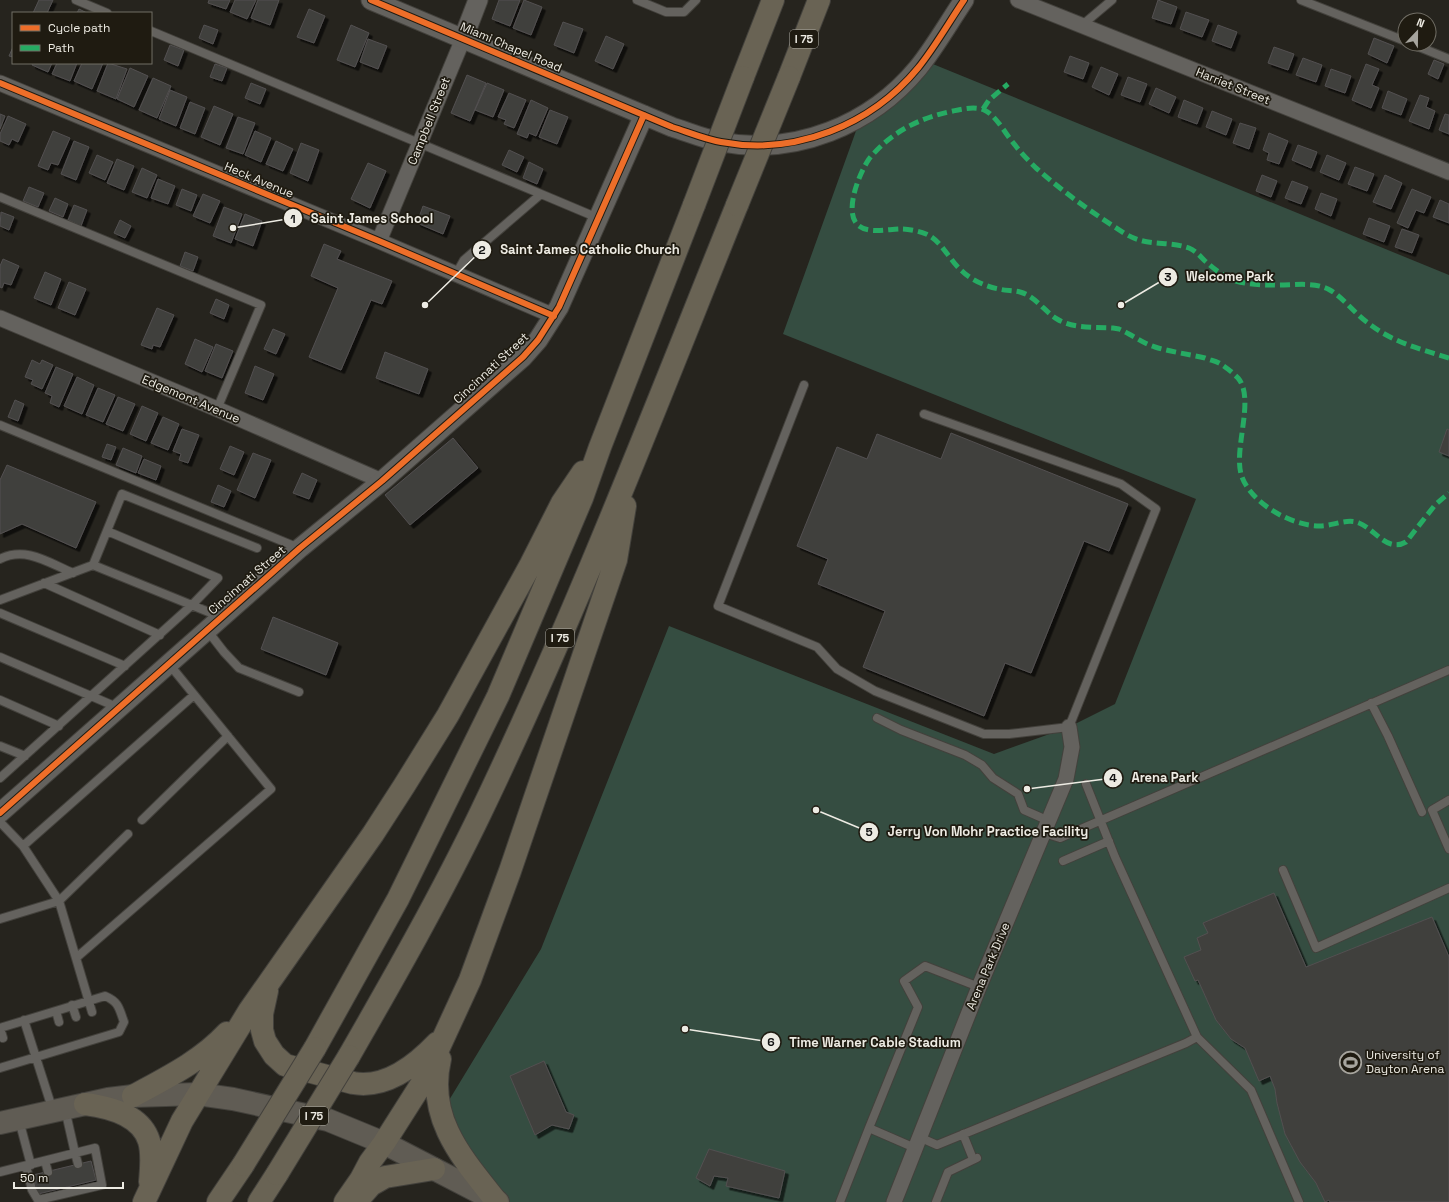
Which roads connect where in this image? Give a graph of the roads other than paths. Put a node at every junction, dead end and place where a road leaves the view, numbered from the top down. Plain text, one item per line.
1 (76, 0) edge
2 (371, 0) edge
3 (478, 0) edge
4 (637, 0) edge
5 (696, 0) edge
6 (773, 0) edge
7 (819, 0) edge
8 (964, 0) edge
9 (1018, 0) edge
10 (1112, 0) edge
11 (1301, 0) edge
12 (105, 12) edge
13 (1081, 26) junction
14 (152, 31) edge
15 (1397, 38) edge
16 (463, 39) junction
17 (1433, 52) edge
18 (1449, 58) edge
19 (0, 83) edge
20 (644, 115) junction
21 (420, 143) junction
22 (1449, 172) edge
23 (541, 194) junction
24 (0, 197) edge
25 (598, 218) junction
26 (379, 241) junction
27 (456, 274) junction
28 (554, 316) junction
29 (0, 318) edge
30 (804, 385) dead end
31 (217, 409) junction
32 (924, 414) dead end
33 (0, 425) edge
34 (600, 447) junction
35 (631, 467) junction
36 (382, 481) junction
37 (107, 531) junction
38 (257, 548) dead end
39 (300, 548) junction
40 (0, 559) edge
41 (94, 565) junction
42 (73, 573) junction
43 (44, 584) junction
44 (0, 600) edge
45 (192, 605) junction
46 (0, 613) edge
47 (222, 617) junction
48 (208, 630) junction
49 (160, 635) junction
50 (0, 657) edge
51 (169, 664) junction
52 (125, 666) junction
53 (1449, 670) edge
54 (299, 692) dead end
55 (194, 695) junction
56 (91, 696) junction
57 (0, 700) edge
58 (1371, 703) junction
59 (119, 708) junction
60 (877, 718) dead end
61 (59, 726) junction
62 (1069, 727) junction
63 (228, 736) junction
64 (0, 746) edge
65 (25, 756) junction
66 (0, 778) edge
67 (1086, 784) dead end
68 (1449, 800) edge
69 (0, 812) edge
70 (1422, 812) dead end
71 (142, 820) dead end
72 (1101, 821) junction
73 (0, 822) edge
74 (1047, 827) junction
75 (128, 834) dead end
76 (1108, 841) junction
77 (23, 846) junction
78 (1449, 849) edge
79 (1063, 861) dead end
80 (1283, 870) dead end
81 (1449, 888) edge
82 (59, 901) junction
83 (0, 919) edge
84 (76, 958) junction
85 (269, 983) junction
86 (979, 987) junction
87 (88, 1000) junction
88 (72, 1005) junction
89 (56, 1010) junction
90 (249, 1011) junction
91 (92, 1012) dead end
92 (76, 1017) dead end
93 (24, 1020) junction
94 (59, 1022) dead end
95 (0, 1028) edge
96 (446, 1033) junction
97 (1197, 1037) junction
98 (3, 1038) dead end
99 (35, 1058) junction
100 (0, 1068) edge
101 (198, 1094) junction
102 (133, 1096) junction
103 (68, 1108) junction
104 (10, 1121) edge
105 (869, 1128) junction
106 (962, 1134) junction
107 (917, 1143) junction
108 (384, 1144) junction
109 (75, 1153) junction
110 (44, 1161) junction
111 (78, 1164) dead end
112 (28, 1165) junction
113 (434, 1169) junction
114 (0, 1172) edge
115 (48, 1172) dead end
116 (147, 1196) edge
117 (218, 1202) edge
118 (258, 1202) edge
119 (345, 1202) edge
120 (356, 1202) edge
121 (498, 1202) edge
122 (840, 1202) edge
123 (894, 1202) edge
124 (936, 1202) edge
125 (1299, 1202) edge

1 - 12 lane
2 - 16 street, Miami Chapel Road
3 - 16 street, Campbell Street
4 - 5 lane
6 - 34 highway, I 75, bridge
7 - 35 highway, I 75, bridge
8 - 20 street
9 - 13 street, Harriet Street
10 - 13 lane
11 - 15 lane
13 - 22 street, Harriet Street
14 - 21 lane
16 - 20 street, Miami Chapel Road
16 - 21 street, Campbell Street
17 - 18 lane
19 - 26 street, Heck Avenue
20 - 25 street, Cincinnati Street
21 - 23 lane
21 - 26 street, Campbell Street
23 - 25 lane
23 - 27 lane
24 - 31 lane
25 - 28 street, Cincinnati Street
26 - 27 street, Heck Avenue
27 - 28 street, Heck Avenue
28 - 36 street, Cincinnati Street
29 - 31 street, Edgemont Avenue
30 - 62 lane
31 - 36 street, Edgemont Avenue
32 - 62 lane
33 - 39 lane
34 - 85 highway
34 - 117 highway, I 75, bridge
35 - 96 highway
35 - 118 highway, I 75, bridge
36 - 39 street, Cincinnati Street
37 - 38 lane
37 - 41 lane
37 - 45 lane
39 - 47 street, Cincinnati Street
40 - 42 lane
41 - 42 lane
41 - 45 lane
42 - 43 lane
43 - 44 lane
43 - 49 lane
45 - 47 lane
45 - 49 lane
46 - 52 lane
47 - 48 street, Cincinnati Street
48 - 51 street, Cincinnati Street
48 - 54 lane
49 - 52 lane
50 - 56 lane
51 - 55 lane
51 - 59 street, Cincinnati Street
52 - 56 lane
53 - 58 lane
55 - 63 lane
55 - 77 lane
56 - 59 lane
56 - 61 lane
57 - 61 lane
58 - 70 lane
58 - 72 lane
59 - 69 street, Cincinnati Street
60 - 74 lane
61 - 65 lane
62 - 74 street, Arena Park Drive
63 - 71 lane
63 - 84 lane
64 - 65 lane
65 - 66 lane
67 - 72 lane
68 - 78 lane
72 - 74 lane
72 - 76 lane
73 - 77 lane
74 - 86 street, Arena Park Drive
75 - 82 lane
76 - 79 lane
76 - 97 lane
77 - 82 lane
80 - 81 lane
82 - 83 lane
82 - 84 lane
84 - 87 lane
85 - 90 highway
85 - 96 highway
86 - 105 lane
86 - 107 street, Arena Park Drive
87 - 88 lane
87 - 91 lane
87 - 99 lane
88 - 89 lane
88 - 92 lane
89 - 93 lane
89 - 94 lane
90 - 101 highway
90 - 102 highway
93 - 95 lane
93 - 99 lane
95 - 98 lane
96 - 108 highway
96 - 121 highway
97 - 106 lane
97 - 125 lane
99 - 100 lane
99 - 103 lane
101 - 102 main road
101 - 108 main road
101 - 116 highway
102 - 103 main road
103 - 104 main road
103 - 109 lane
103 - 116 highway
104 - 112 lane
105 - 107 lane
105 - 122 lane
106 - 107 lane
106 - 124 lane
107 - 123 street, Arena Park Drive
108 - 113 main road
108 - 119 highway
109 - 110 lane
109 - 111 lane
109 - 112 lane
110 - 112 lane
110 - 115 lane
112 - 114 lane
113 - 120 highway
113 - 121 main road

